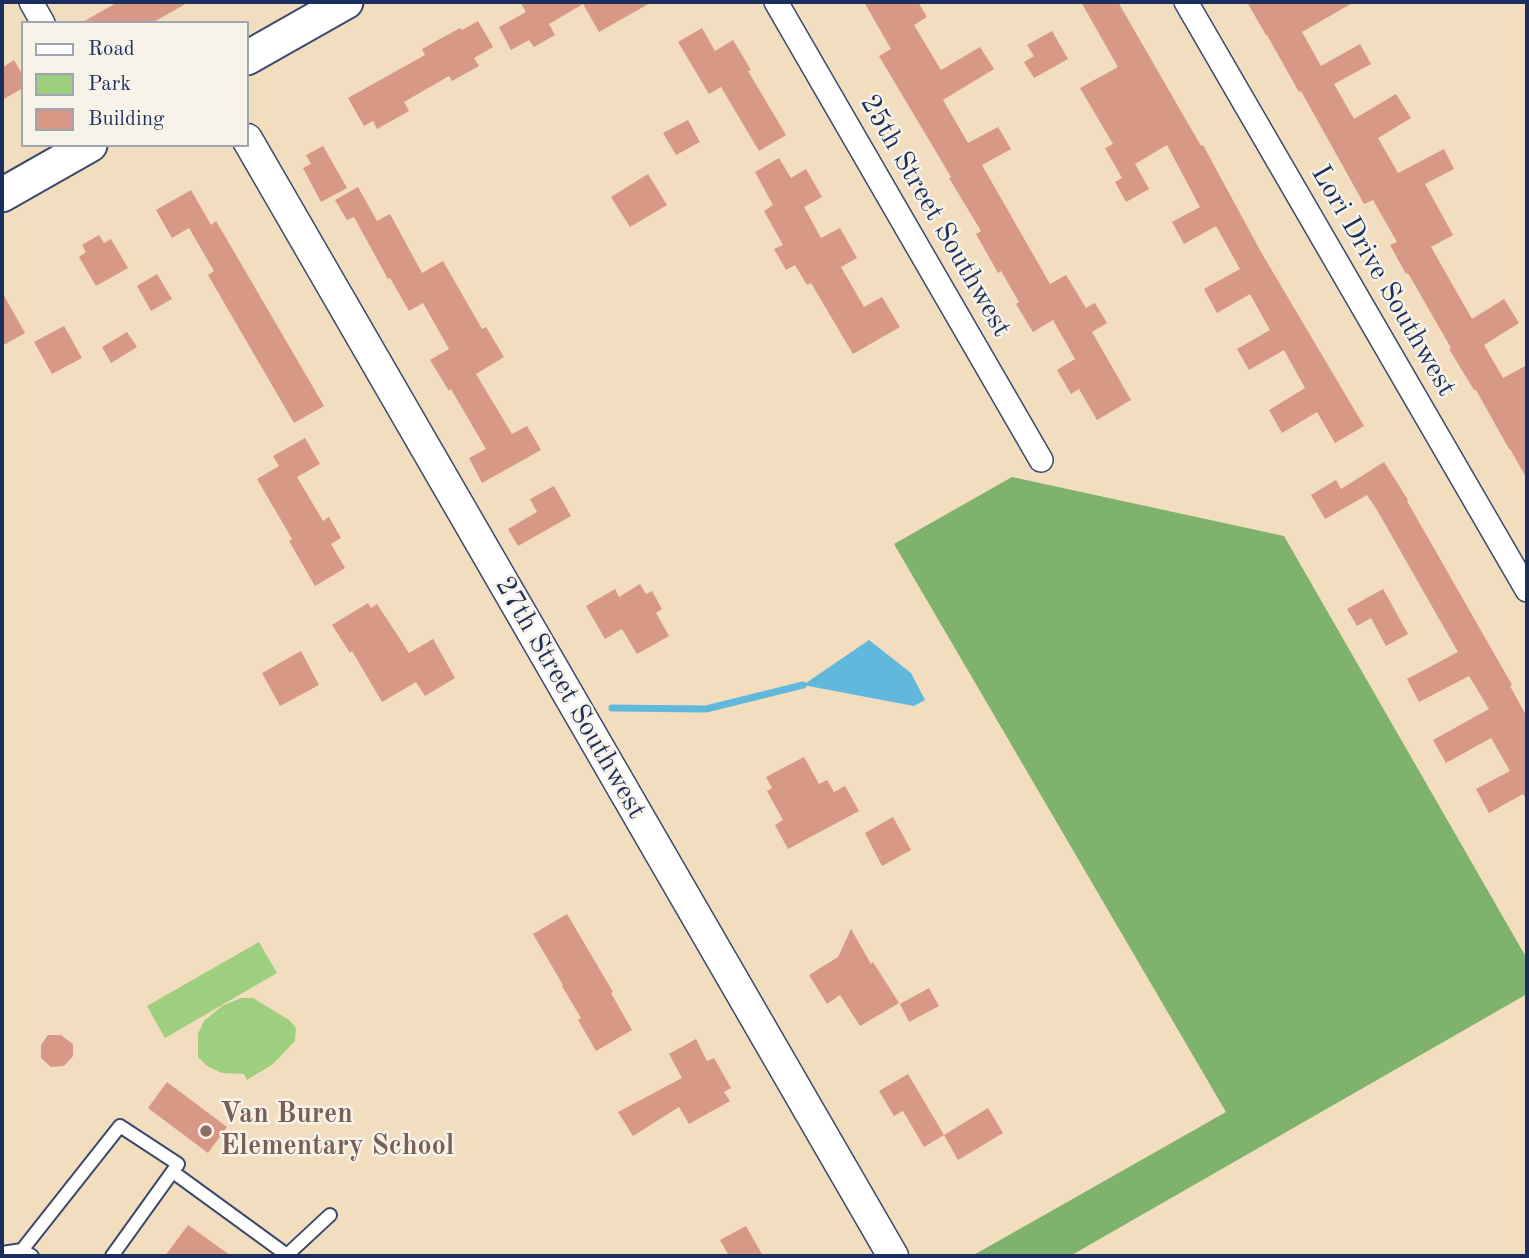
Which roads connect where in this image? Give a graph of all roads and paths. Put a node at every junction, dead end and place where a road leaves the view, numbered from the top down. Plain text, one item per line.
1 (31, 2) edge
2 (346, 2) edge
3 (776, 2) edge
4 (1186, 2) edge
5 (42, 21) edge
6 (248, 57) edge
7 (248, 141) edge
8 (86, 147) edge
9 (2, 195) edge
10 (1041, 460) dead end
11 (1527, 590) edge
12 (173, 1172) junction
13 (330, 1214) dead end
14 (2, 1253) edge
15 (27, 1253) edge
16 (112, 1256) edge
17 (893, 1256) edge

1 - 5 street
2 - 6 main road
3 - 10 street, 25th Street Southwest
4 - 11 street, Lori Drive Southwest
7 - 17 street, 27th Street Southwest
8 - 9 main road
12 - 13 lane
12 - 15 lane
12 - 16 lane
14 - 15 lane

